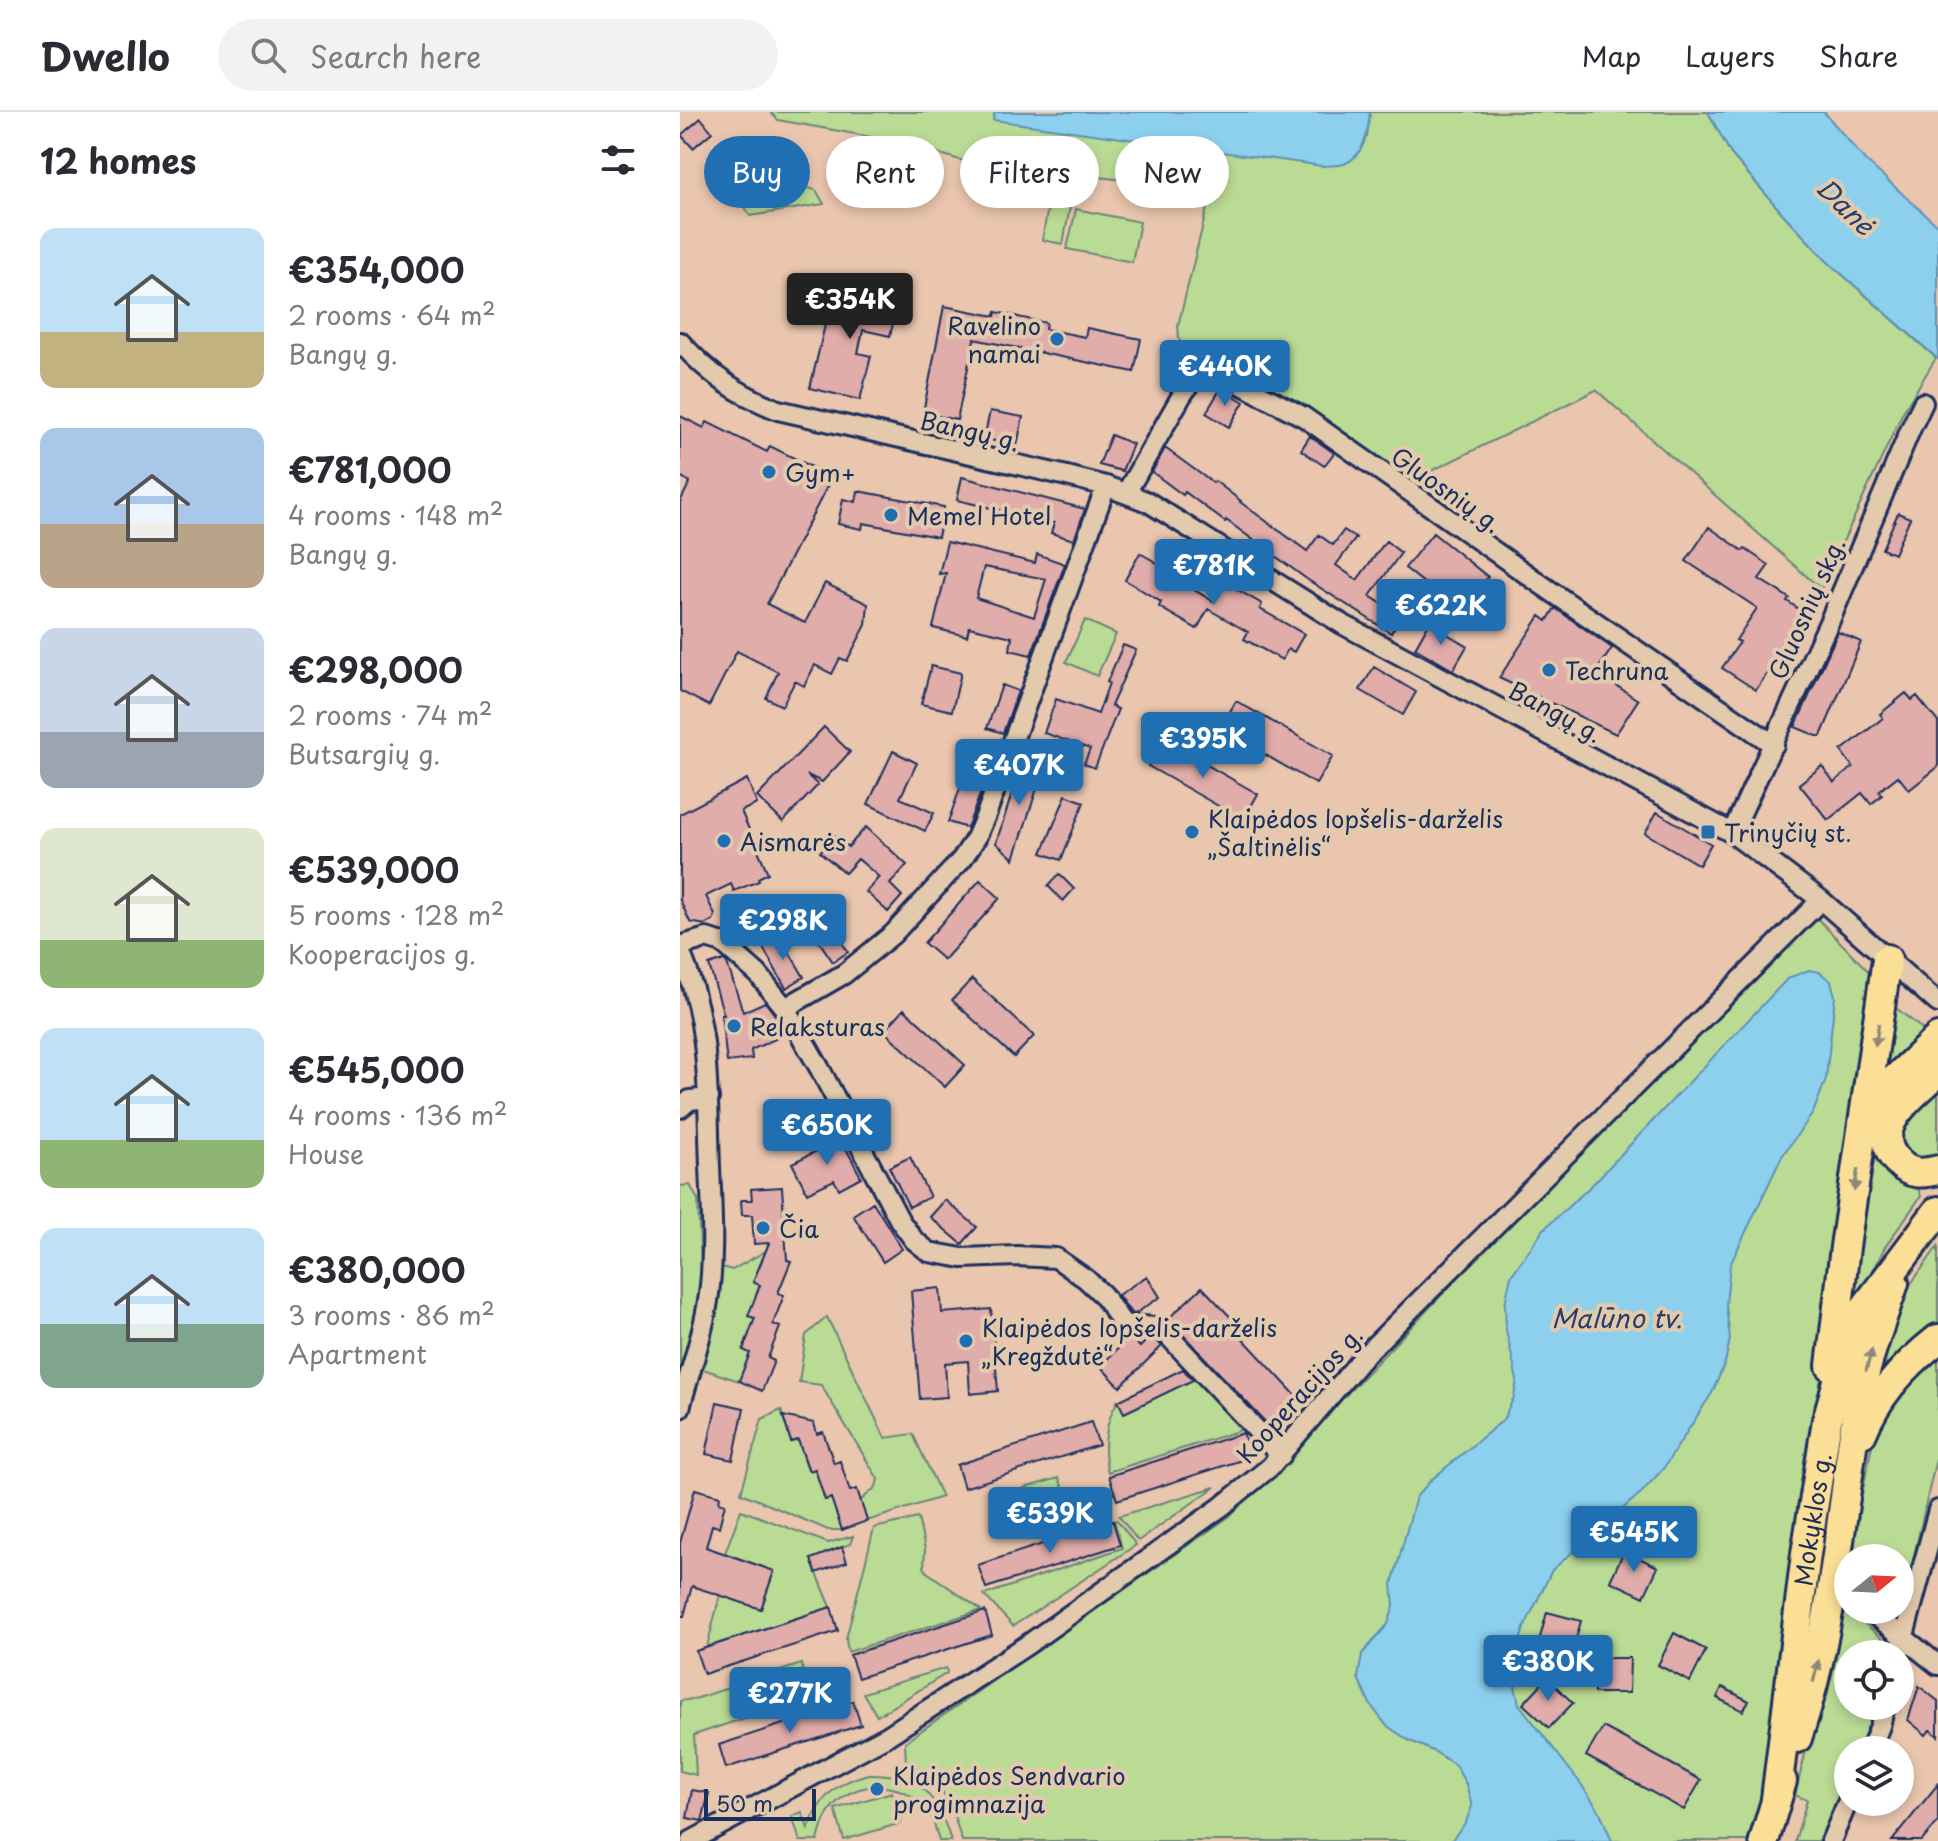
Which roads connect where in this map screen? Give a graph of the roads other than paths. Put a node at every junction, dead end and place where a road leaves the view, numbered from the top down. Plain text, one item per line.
1 (680, 342) edge
2 (1923, 403) dead end
3 (1106, 486) junction
4 (1126, 493) junction
5 (1774, 745) junction
6 (1732, 833) junction
7 (1821, 900) junction
8 (680, 948) edge
9 (1887, 959) junction
10 (1938, 1003) edge
11 (785, 1008) junction
12 (1938, 1038) edge
13 (1938, 1072) edge
14 (709, 1098) junction
15 (680, 1108) edge
16 (1867, 1112) junction
17 (1938, 1170) edge
18 (1938, 1211) edge
19 (1902, 1260) junction
20 (1938, 1339) edge
21 (680, 1408) edge
22 (1827, 1420) junction
23 (1281, 1456) junction
24 (1852, 1456) junction
25 (1938, 1510) edge
26 (1845, 1544) edge
27 (1802, 1585) junction
28 (1834, 1590) edge
29 (1834, 1615) edge
30 (1882, 1624) edge
31 (1896, 1640) edge
32 (1904, 1640) edge
33 (1914, 1652) edge
34 (1938, 1665) edge
35 (1776, 1799) junction
36 (1842, 1816) edge
37 (691, 1841) edge
38 (1764, 1841) edge
39 (1831, 1841) edge

1 - 3 street, Bangų g.
2 - 5 street, Gluosnių skg.
3 - 4 street, Bangų g.
3 - 11 street
4 - 5 street, Gluosnių g.
4 - 6 street, Bangų g.
5 - 6 street, Gluosnių skg.
6 - 7 street, Bangų g.
7 - 9 street, Bangų g.
7 - 23 street, Kooperacijos g.
8 - 11 street
8 - 14 street
9 - 10 street, Bangų g.
9 -> 16 main road
11 - 23 street
12 - 16 main road
13 - 17 main road
14 - 15 street
14 - 21 street
16 -> 22 main road
18 - 19 main road, Mokyklos g.
19 - 22 main road, Mokyklos g.
24 -> 19 main road, Mokyklos g.
20 - 24 main road
22 - 27 main road, Mokyklos g.
23 - 37 street, Kooperacijos g.
24 - 26 main road, Mokyklos g.
25 - 32 street
27 - 28 main road
27 - 35 main road, Mokyklos g.
35 -> 29 main road, Mokyklos g.
30 - 31 street
33 - 34 street
35 - 38 main road, Mokyklos g.
36 - 39 street

